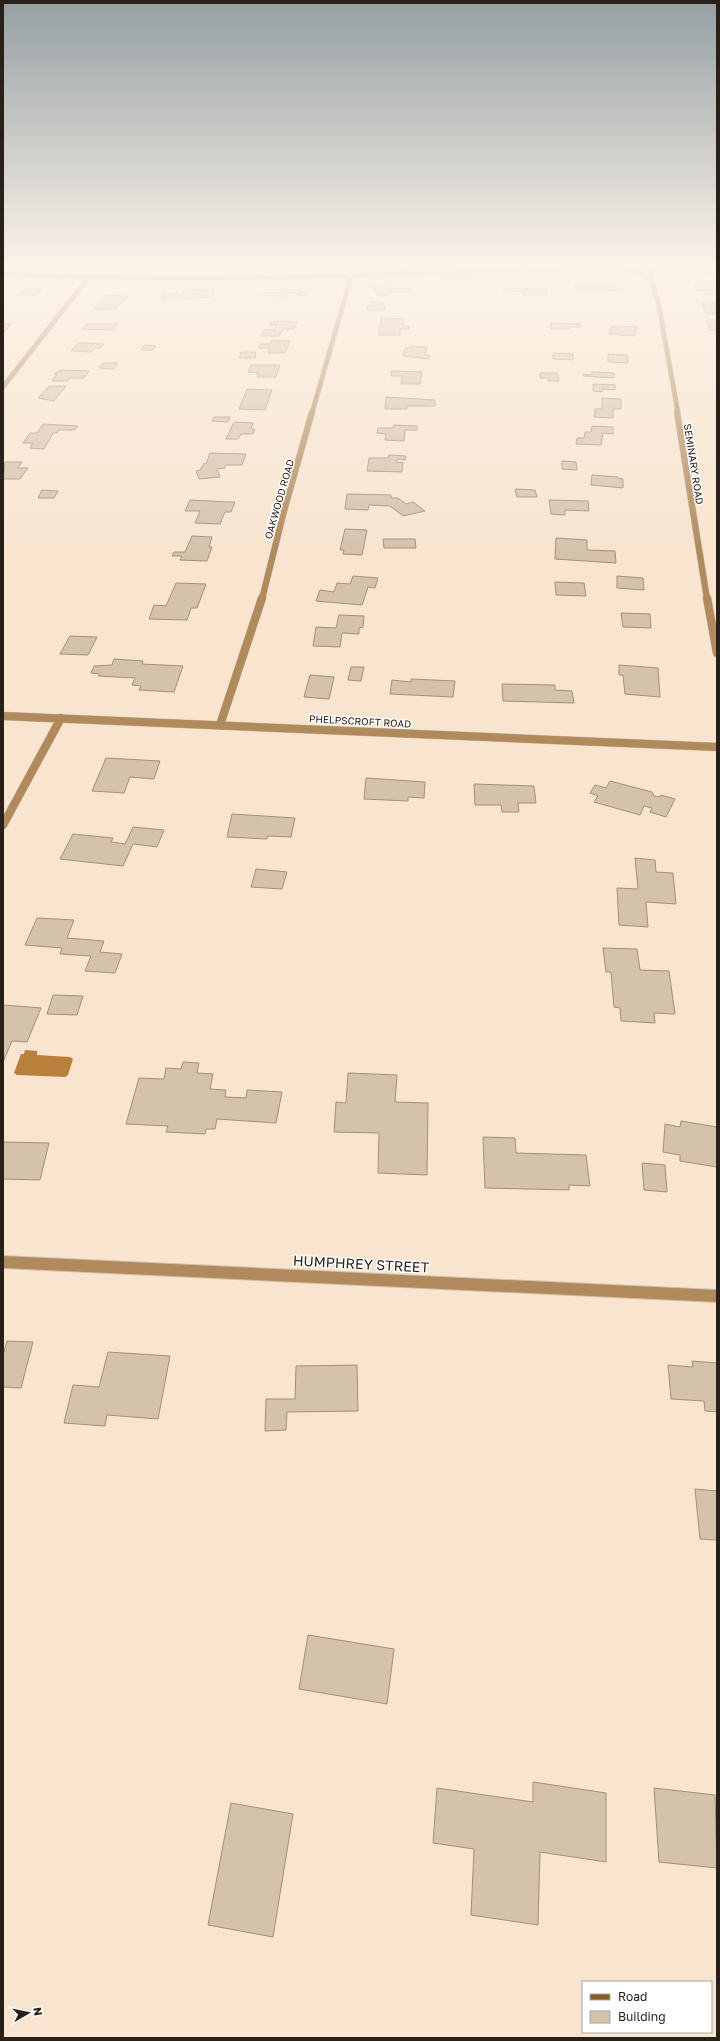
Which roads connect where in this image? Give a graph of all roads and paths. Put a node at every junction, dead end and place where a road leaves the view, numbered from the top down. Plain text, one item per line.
1 (22, 362) edge
2 (327, 362) edge
3 (670, 362) edge
4 (3, 387) edge
5 (717, 653) edge
6 (3, 716) edge
7 (61, 718) junction
8 (220, 725) junction
9 (717, 747) edge
10 (3, 825) edge
11 (3, 1262) edge
12 (717, 1296) edge

1 - 4 street
2 - 8 street, OAKWOOD ROAD
3 - 5 street, SEMINARY ROAD
6 - 7 street, PHELPSCROFT ROAD
7 - 8 street, PHELPSCROFT ROAD
7 - 10 street
8 - 9 street, PHELPSCROFT ROAD
11 - 12 street, HUMPHREY STREET

